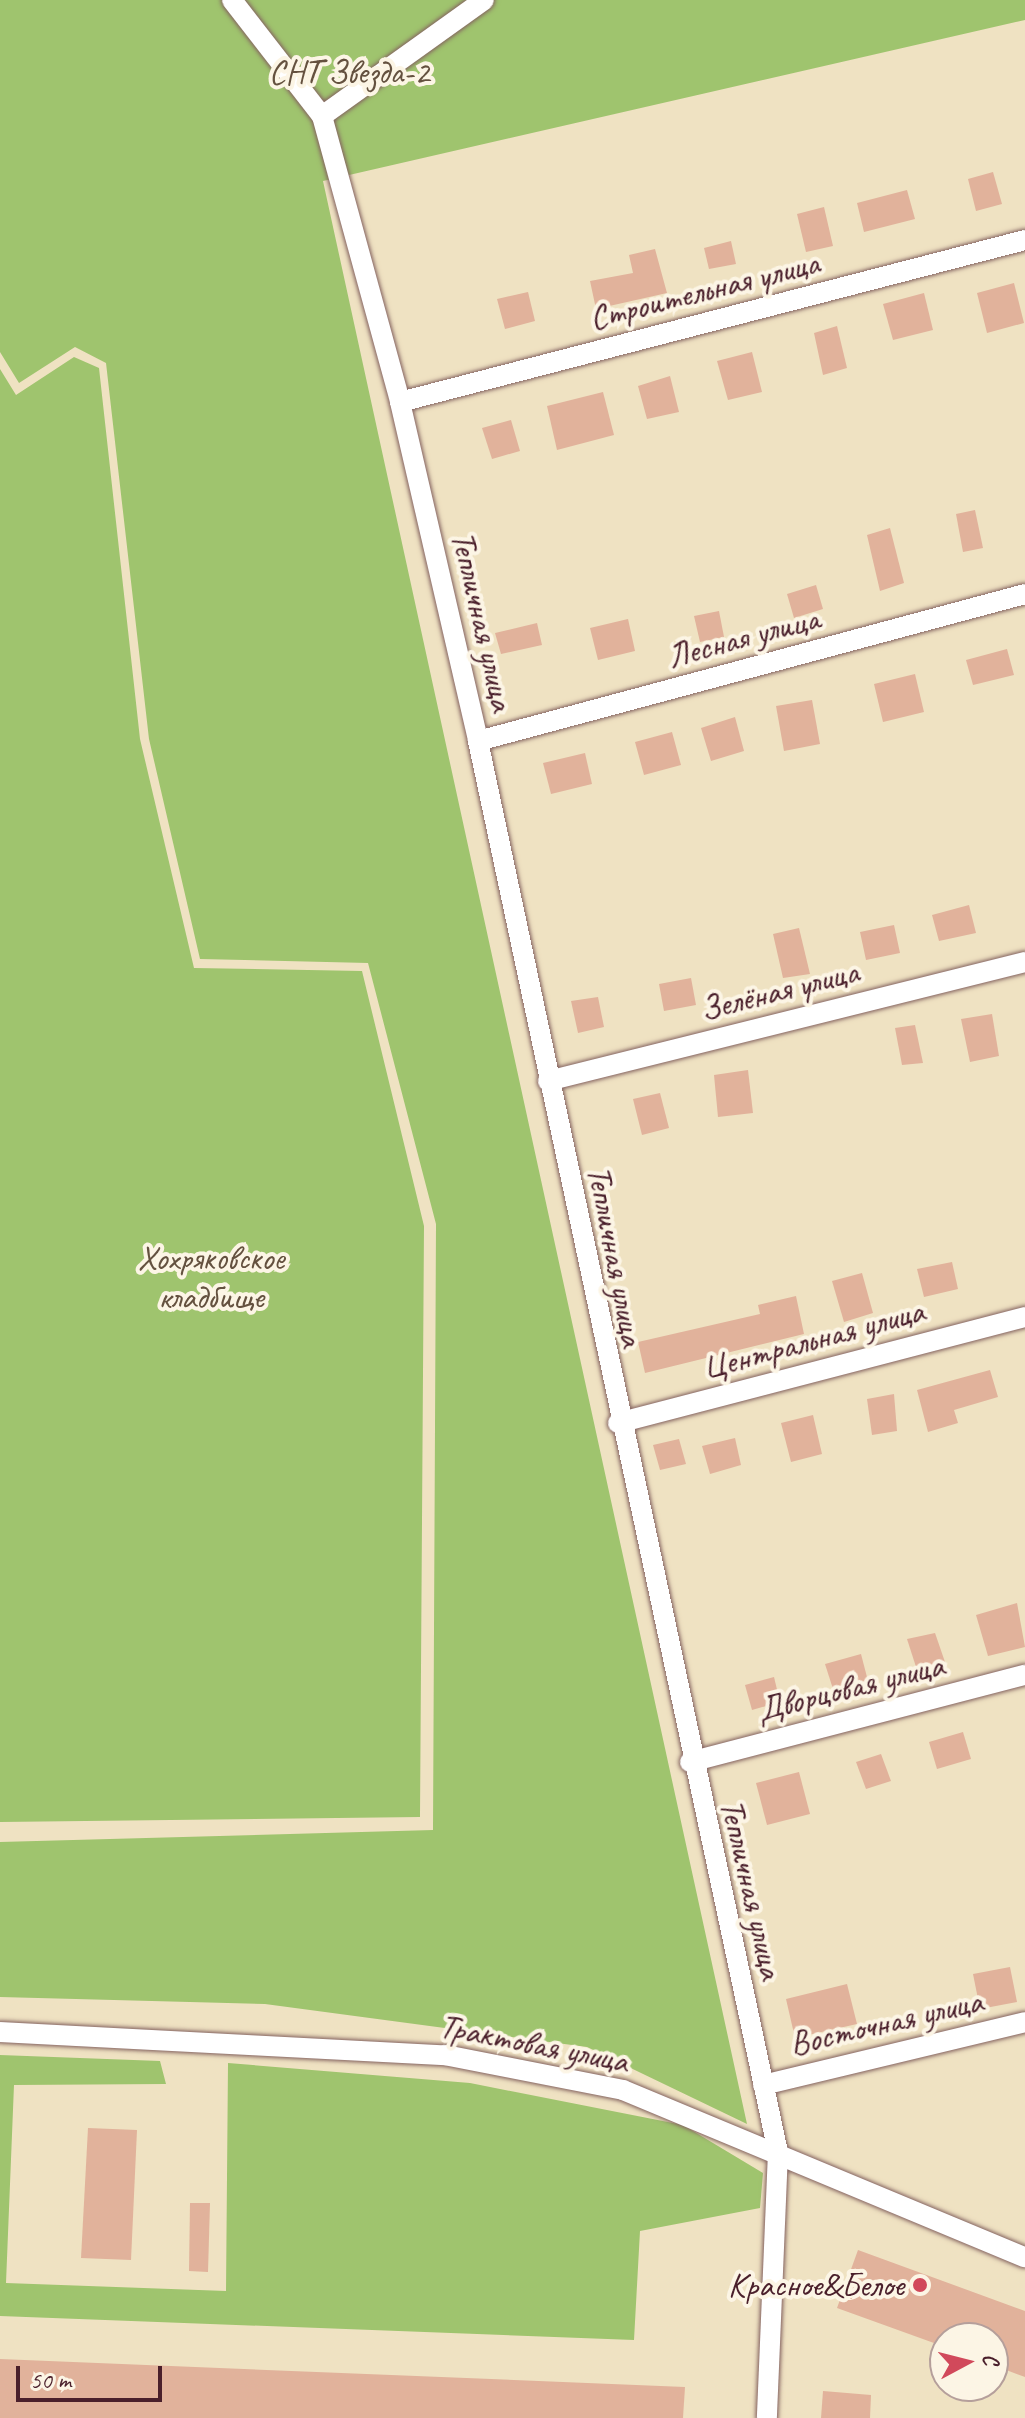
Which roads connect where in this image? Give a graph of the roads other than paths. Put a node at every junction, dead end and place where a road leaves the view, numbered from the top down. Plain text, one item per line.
1 (232, 0) edge
2 (484, 0) edge
3 (322, 116) junction
4 (1025, 240) edge
5 (400, 402) junction
6 (1025, 594) edge
7 (478, 741) junction
8 (1025, 962) edge
9 (548, 1081) junction
10 (1025, 1317) edge
11 (618, 1423) junction
12 (1025, 1675) edge
13 (690, 1762) junction
14 (1025, 2022) edge
15 (0, 2032) edge
16 (763, 2085) junction
17 (778, 2152) junction
18 (1025, 2257) edge
19 (767, 2418) edge

1 - 3 street
2 - 3 street
3 - 5 street, Тепличная улица
4 - 5 street, Строительная улица
5 - 7 street, Тепличная улица
6 - 7 street, Лесная улица
7 - 9 street, Тепличная улица
8 - 9 street, Зелёная улица
9 - 11 street, Тепличная улица
10 - 11 street, Центральная улица
11 - 13 street, Тепличная улица
12 - 13 street, Дворцовая улица
13 - 16 street, Тепличная улица
14 - 16 street, Восточная улица
15 - 17 street, Трактовая улица
16 - 17 street, Тепличная улица
17 - 18 street, Трактовая улица
17 - 19 street, Тепличная улица

